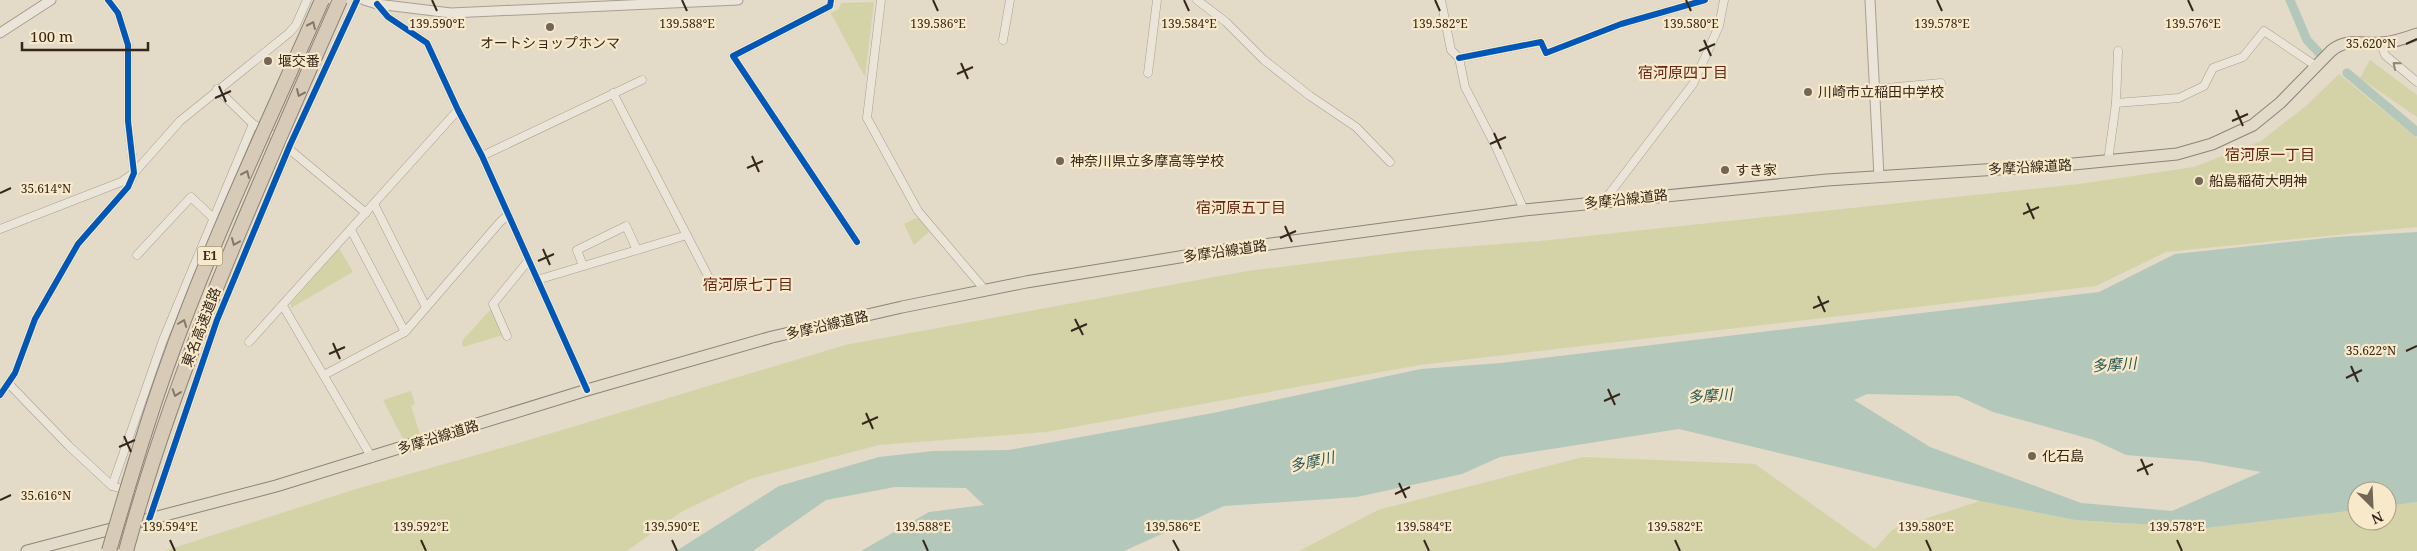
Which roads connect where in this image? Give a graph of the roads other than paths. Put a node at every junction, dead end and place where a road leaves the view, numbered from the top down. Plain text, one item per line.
1 (52, 0) edge
2 (108, 0) edge
3 (307, 0) edge
4 (322, 0) edge
5 (340, 0) edge
6 (357, 0) edge
7 (364, 0) edge
8 (738, 0) edge
9 (831, 0) edge
10 (881, 0) edge
11 (1010, 0) edge
12 (1158, 0) edge
13 (1197, 0) edge
14 (1441, 0) edge
15 (1705, 0) edge
16 (1724, 0) edge
17 (1870, 0) edge
18 (678, 2) edge
19 (377, 4) junction
20 (0, 34) edge
21 (2417, 34) edge
22 (1003, 40) dead end
23 (2381, 44) junction
24 (2118, 51) dead end
25 (1459, 58) junction
26 (2316, 66) junction
27 (1148, 73) dead end
28 (642, 80) dead end
29 (2417, 82) edge
30 (1940, 83) dead end
31 (217, 89) junction
32 (1875, 89) junction
33 (613, 93) junction
34 (2116, 103) junction
35 (458, 110) junction
36 (253, 124) junction
37 (290, 147) junction
38 (482, 156) junction
39 (2108, 161) junction
40 (1390, 162) dead end
41 (134, 173) junction
42 (1879, 177) junction
43 (1604, 201) junction
44 (374, 204) junction
45 (1524, 210) junction
46 (366, 213) junction
47 (508, 215) junction
48 (212, 217) junction
49 (0, 229) edge
50 (351, 230) junction
51 (688, 235) junction
52 (857, 242) dead end
53 (637, 250) junction
54 (137, 255) dead end
55 (528, 261) junction
56 (583, 266) junction
57 (708, 276) dead end
58 (537, 280) junction
59 (986, 290) junction
60 (283, 306) junction
61 (426, 307) junction
62 (405, 332) junction
63 (507, 336) dead end
64 (249, 342) dead end
65 (324, 375) junction
66 (9, 384) junction
67 (1, 390) edge
68 (587, 390) junction
69 (372, 458) junction
70 (112, 486) junction
71 (155, 499) junction
72 (149, 520) junction
73 (27, 551) edge
74 (109, 551) edge
75 (126, 551) edge

1 - 20 street
2 - 41 street
3 - 31 street
74 -> 4 highway, 東名高速道路 / E1, bridge
5 -> 75 highway, 東名高速道路 / E1, bridge
6 - 37 street
7 - 19 street
8 - 18 street
9 - 52 street
10 - 59 street
11 - 22 street
12 - 27 street
13 - 40 street
14 - 25 street
15 - 25 street
16 - 43 street
17 - 32 street
18 - 19 street
19 - 35 street
21 - 23 main road, 多摩沿線道路
23 - 26 main road, 多摩沿線道路
29 -> 23 street
24 - 34 street
25 - 45 street
26 - 34 street
26 - 39 main road, 多摩沿線道路
28 - 33 street
30 - 32 street
31 - 36 street
31 - 41 street
32 - 42 street
33 - 38 street
33 - 51 street
34 - 39 street
35 - 38 street
35 - 44 street
36 - 37 street
36 - 48 street
37 - 46 street
37 - 71 street
38 - 47 street
39 - 42 main road, 多摩沿線道路
41 - 49 street
41 - 66 street
42 - 43 main road, 多摩沿線道路
43 - 45 main road, 多摩沿線道路
44 - 46 street
44 - 61 street
45 - 59 main road, 多摩沿線道路
46 - 50 street
47 - 55 street
47 - 61 street
48 - 54 street
48 - 70 street
50 - 60 street
50 - 62 street
51 - 53 street
51 - 57 street
53 - 56 street
53 - 56 street
55 - 58 street
55 - 63 street
56 - 58 street
58 - 68 street
59 - 68 main road, 多摩沿線道路
60 - 64 street
60 - 65 street
61 - 62 street
62 - 65 street
65 - 69 street
66 - 67 street
66 - 70 street
68 - 69 main road, 多摩沿線道路
69 - 72 main road, 多摩沿線道路
70 - 71 street
71 - 72 street
72 - 73 main road, 多摩沿線道路

